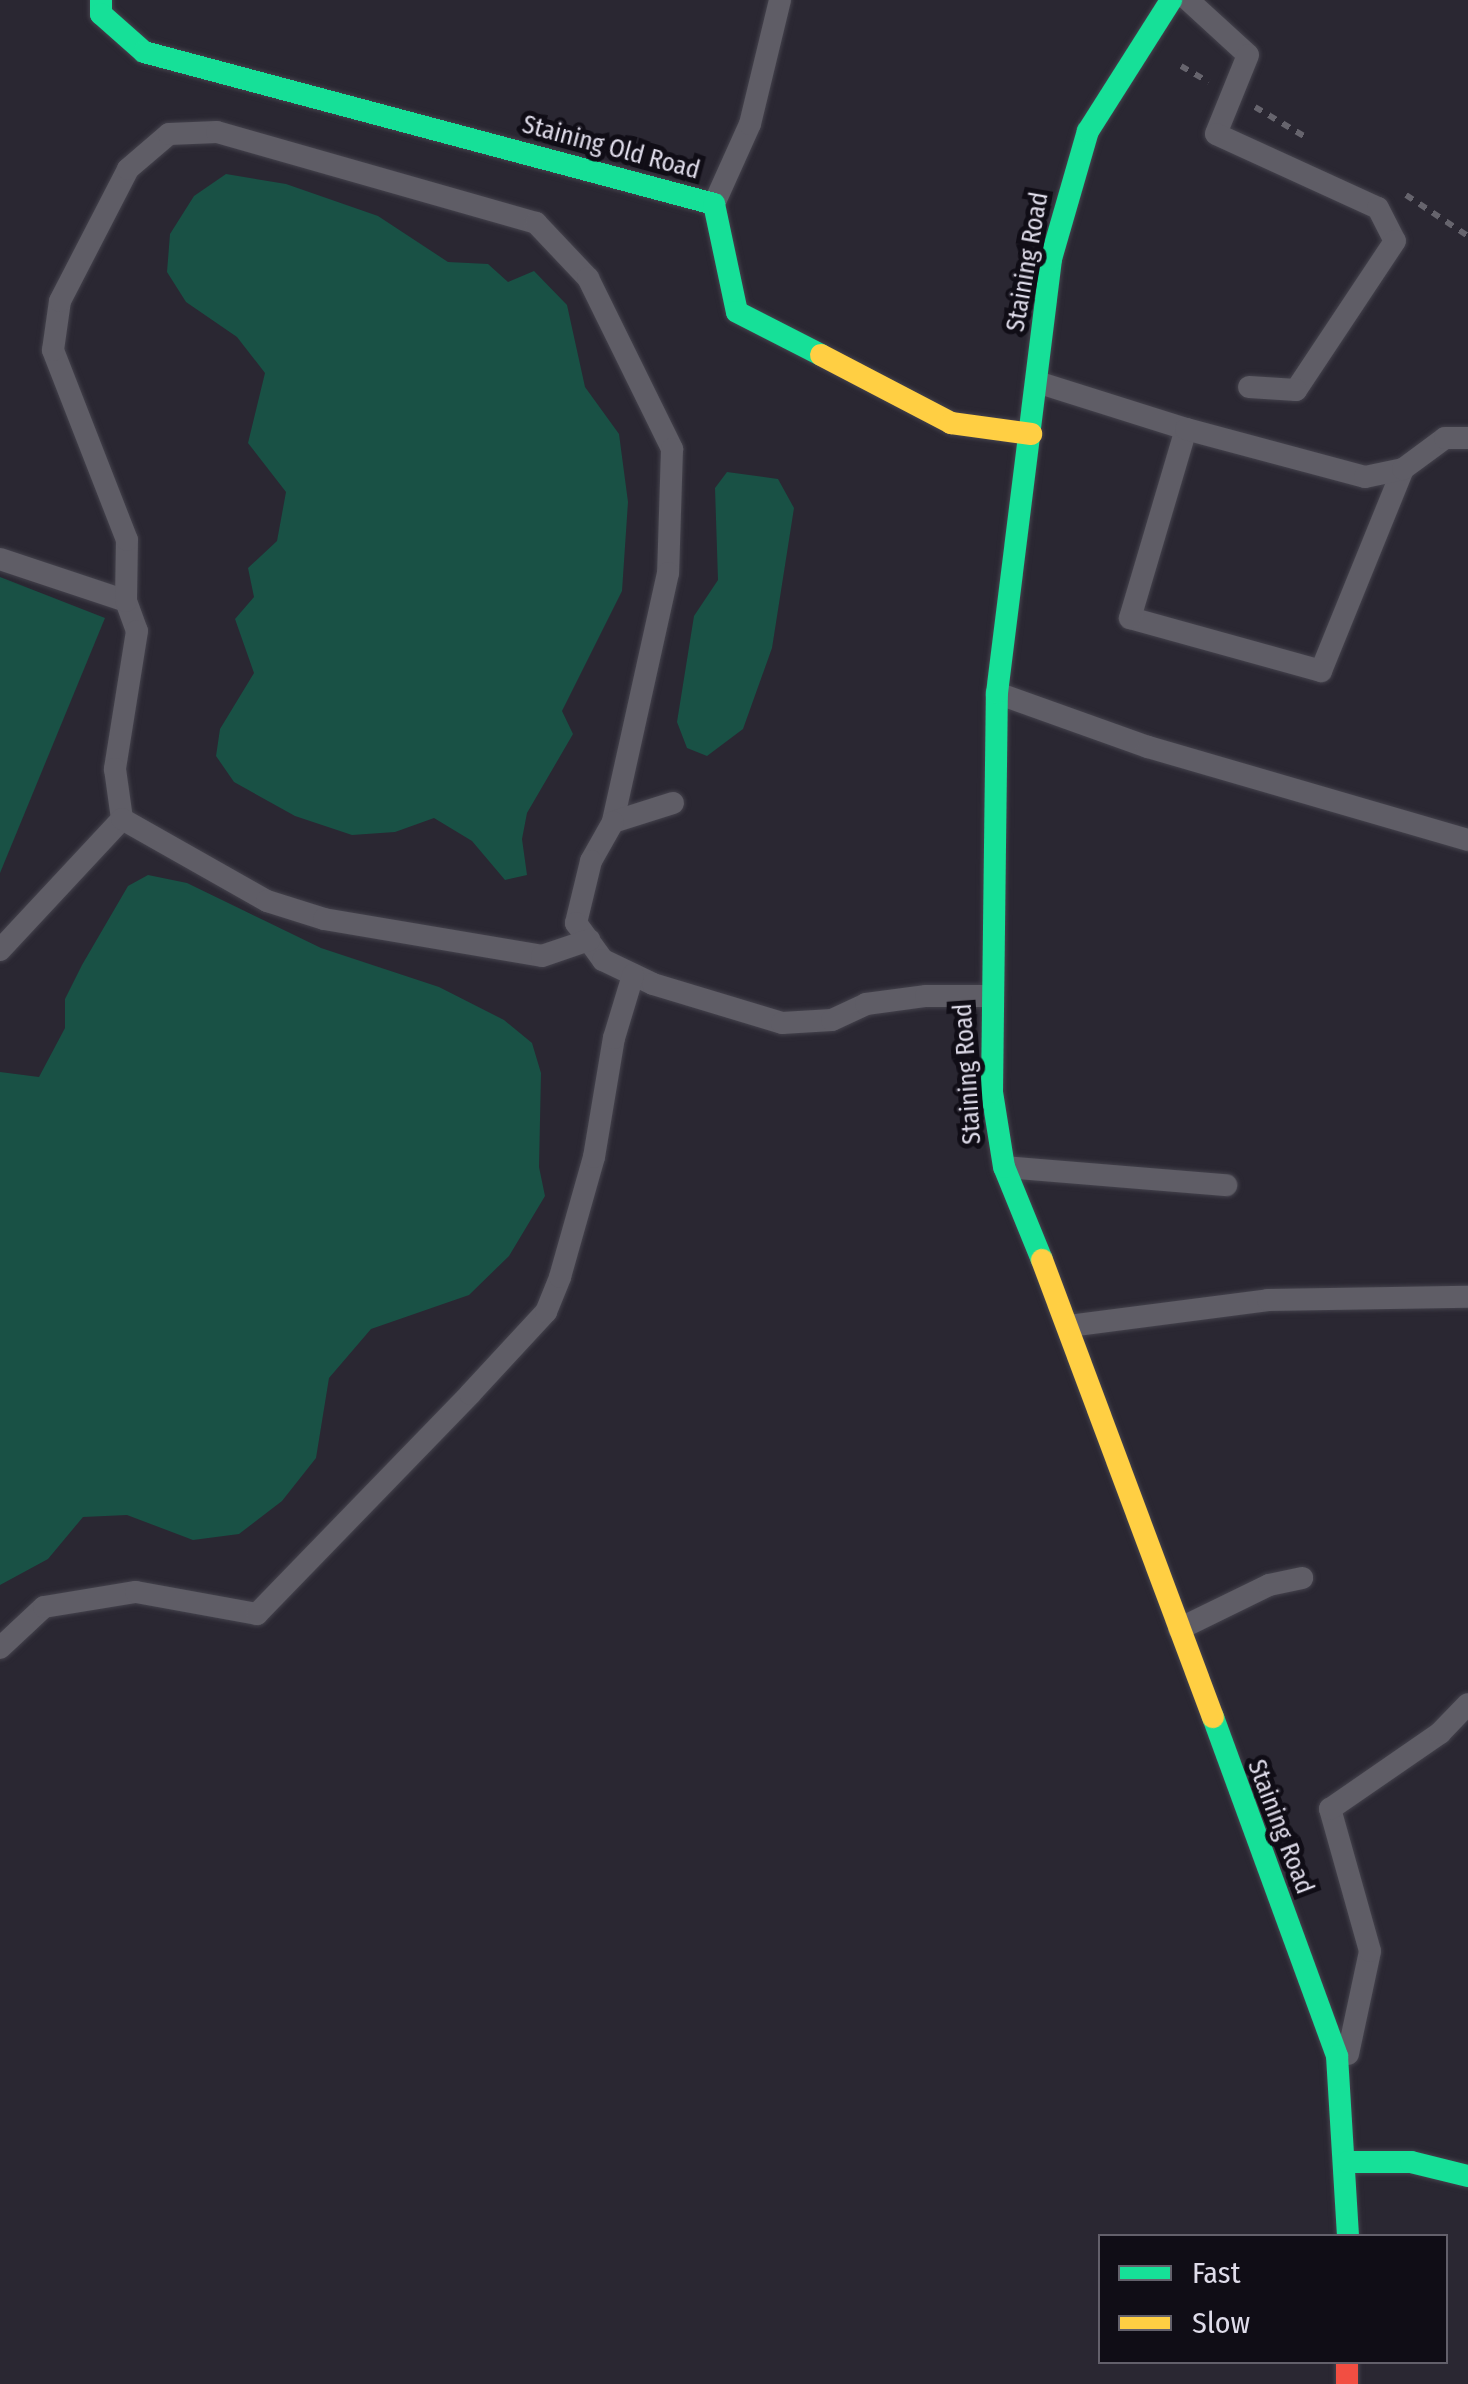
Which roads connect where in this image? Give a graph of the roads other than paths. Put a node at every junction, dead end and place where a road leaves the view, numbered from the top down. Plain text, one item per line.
1 (101, 0) edge
2 (780, 0) edge
3 (1171, 0) edge
4 (1188, 0) edge
5 (714, 204) junction
6 (1037, 382) junction
7 (1249, 386) dead end
8 (1186, 428) junction
9 (1031, 434) junction
10 (1468, 438) edge
11 (1403, 470) junction
12 (0, 559) edge
13 (126, 602) junction
14 (998, 693) junction
15 (673, 802) dead end
16 (122, 818) junction
17 (612, 822) junction
18 (1468, 840) edge
19 (588, 940) junction
20 (0, 950) edge
21 (633, 974) junction
22 (990, 996) junction
23 (1004, 1167) junction
24 (1226, 1185) dead end
25 (1468, 1297) edge
26 (1069, 1326) junction
27 (1302, 1578) dead end
28 (1176, 1630) junction
29 (0, 1648) edge
30 (1468, 1704) edge
31 (1342, 2083) junction
32 (1348, 2162) junction
33 (1468, 2176) edge
34 (1348, 2234) edge

1 - 5 street, Staining Old Road
2 - 5 lane
3 - 6 street, Staining Road
4 - 7 lane
5 - 9 street, Staining Old Road
6 - 8 lane
6 - 9 street, Staining Road
8 - 11 lane
8 - 11 lane
9 - 14 street, Staining Road
10 - 11 lane
12 - 13 lane
13 - 16 lane
13 - 17 lane
14 - 18 lane
14 - 22 street, Staining Road
15 - 17 lane
16 - 19 lane
16 - 20 lane
17 - 19 lane
19 - 21 lane
21 - 22 lane
21 - 29 lane
22 - 23 street, Staining Road
23 - 24 lane
23 - 26 street, Staining Road
25 - 26 lane
26 - 28 street, Staining Road
27 - 28 lane
28 - 31 street, Staining Road
30 - 31 lane
31 - 32 street, Staining Road
32 - 33 street
32 - 34 street, Staining Road

